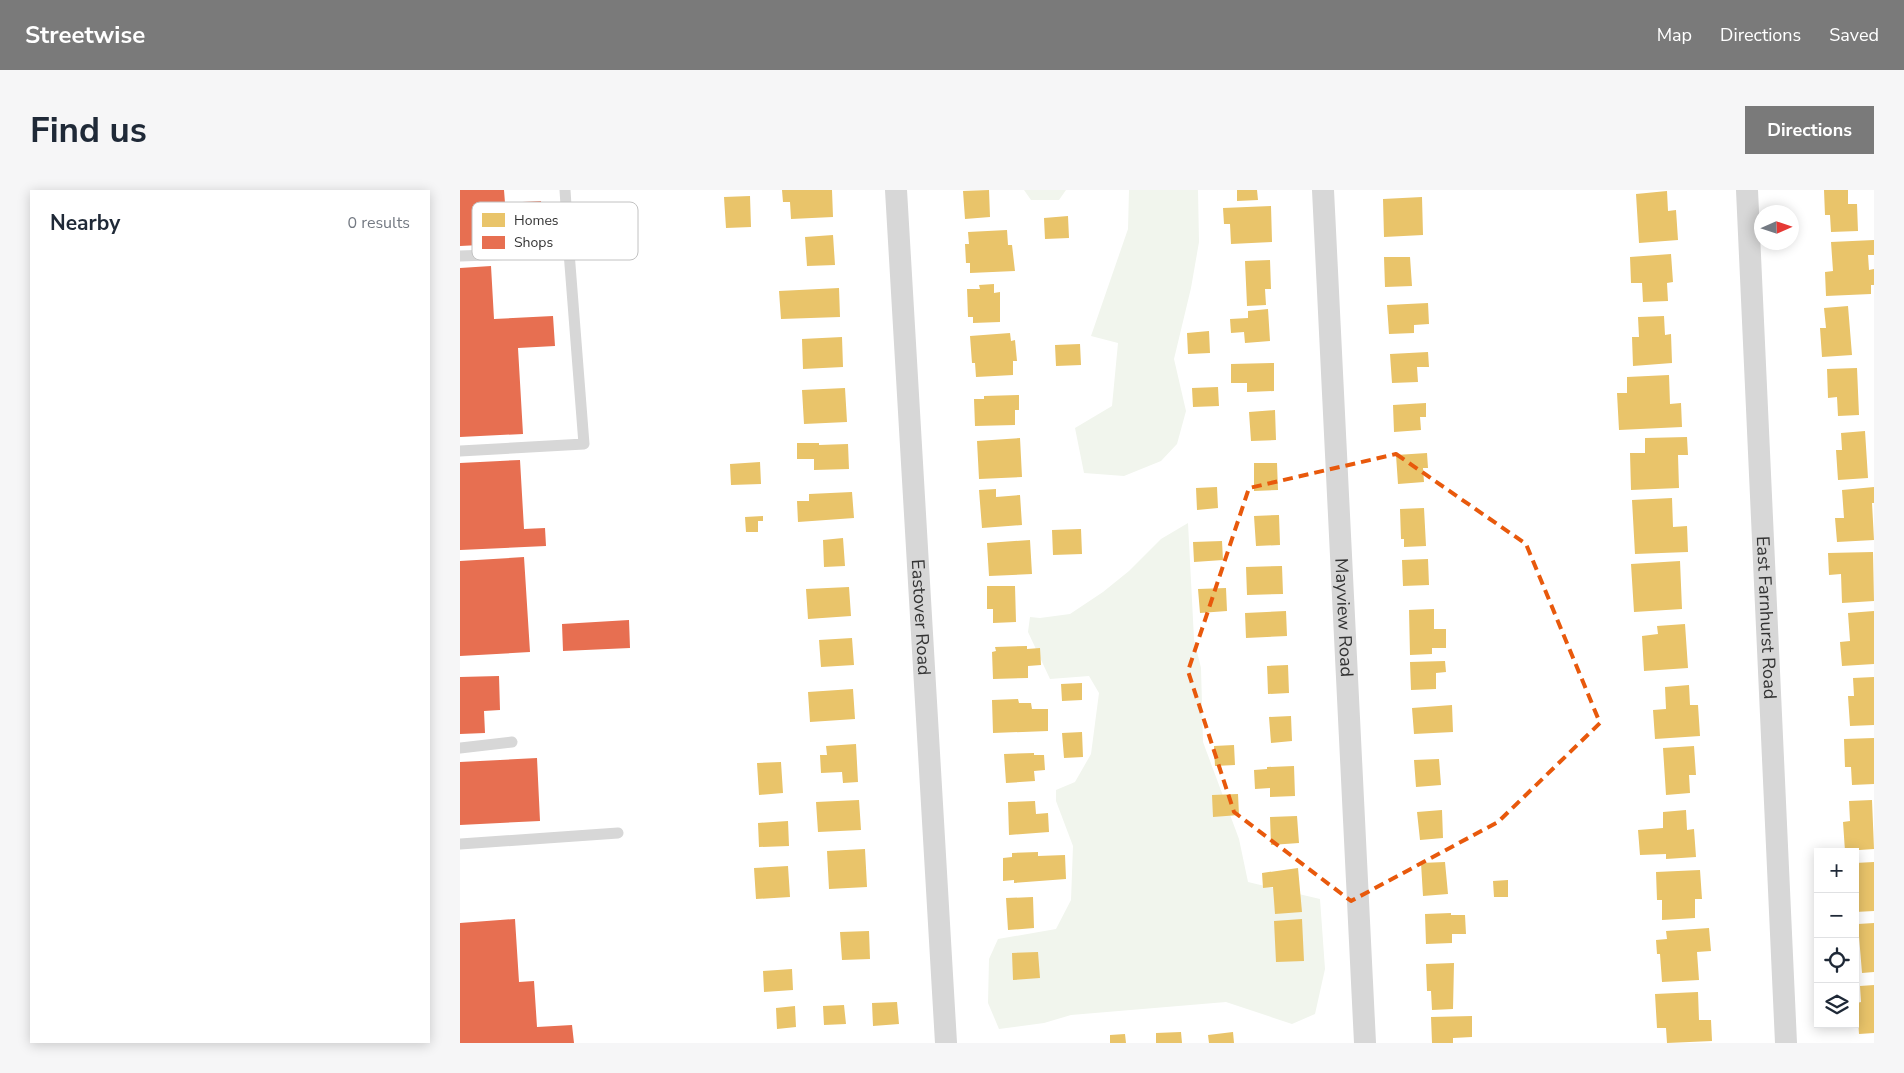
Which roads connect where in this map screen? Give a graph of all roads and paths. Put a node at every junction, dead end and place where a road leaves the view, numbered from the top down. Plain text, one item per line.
1 (896, 190) edge
2 (1323, 190) edge
3 (1747, 190) edge
4 (570, 260) edge
5 (460, 451) edge
6 (512, 742) dead end
7 (460, 748) edge
8 (618, 833) dead end
9 (460, 844) edge
10 (946, 1043) edge
11 (1365, 1043) edge
12 (1786, 1043) edge

1 - 10 street, Eastover Road
2 - 11 street, Mayview Road
3 - 12 street, East Farnhurst Road
4 - 5 lane
6 - 7 lane
8 - 9 lane

